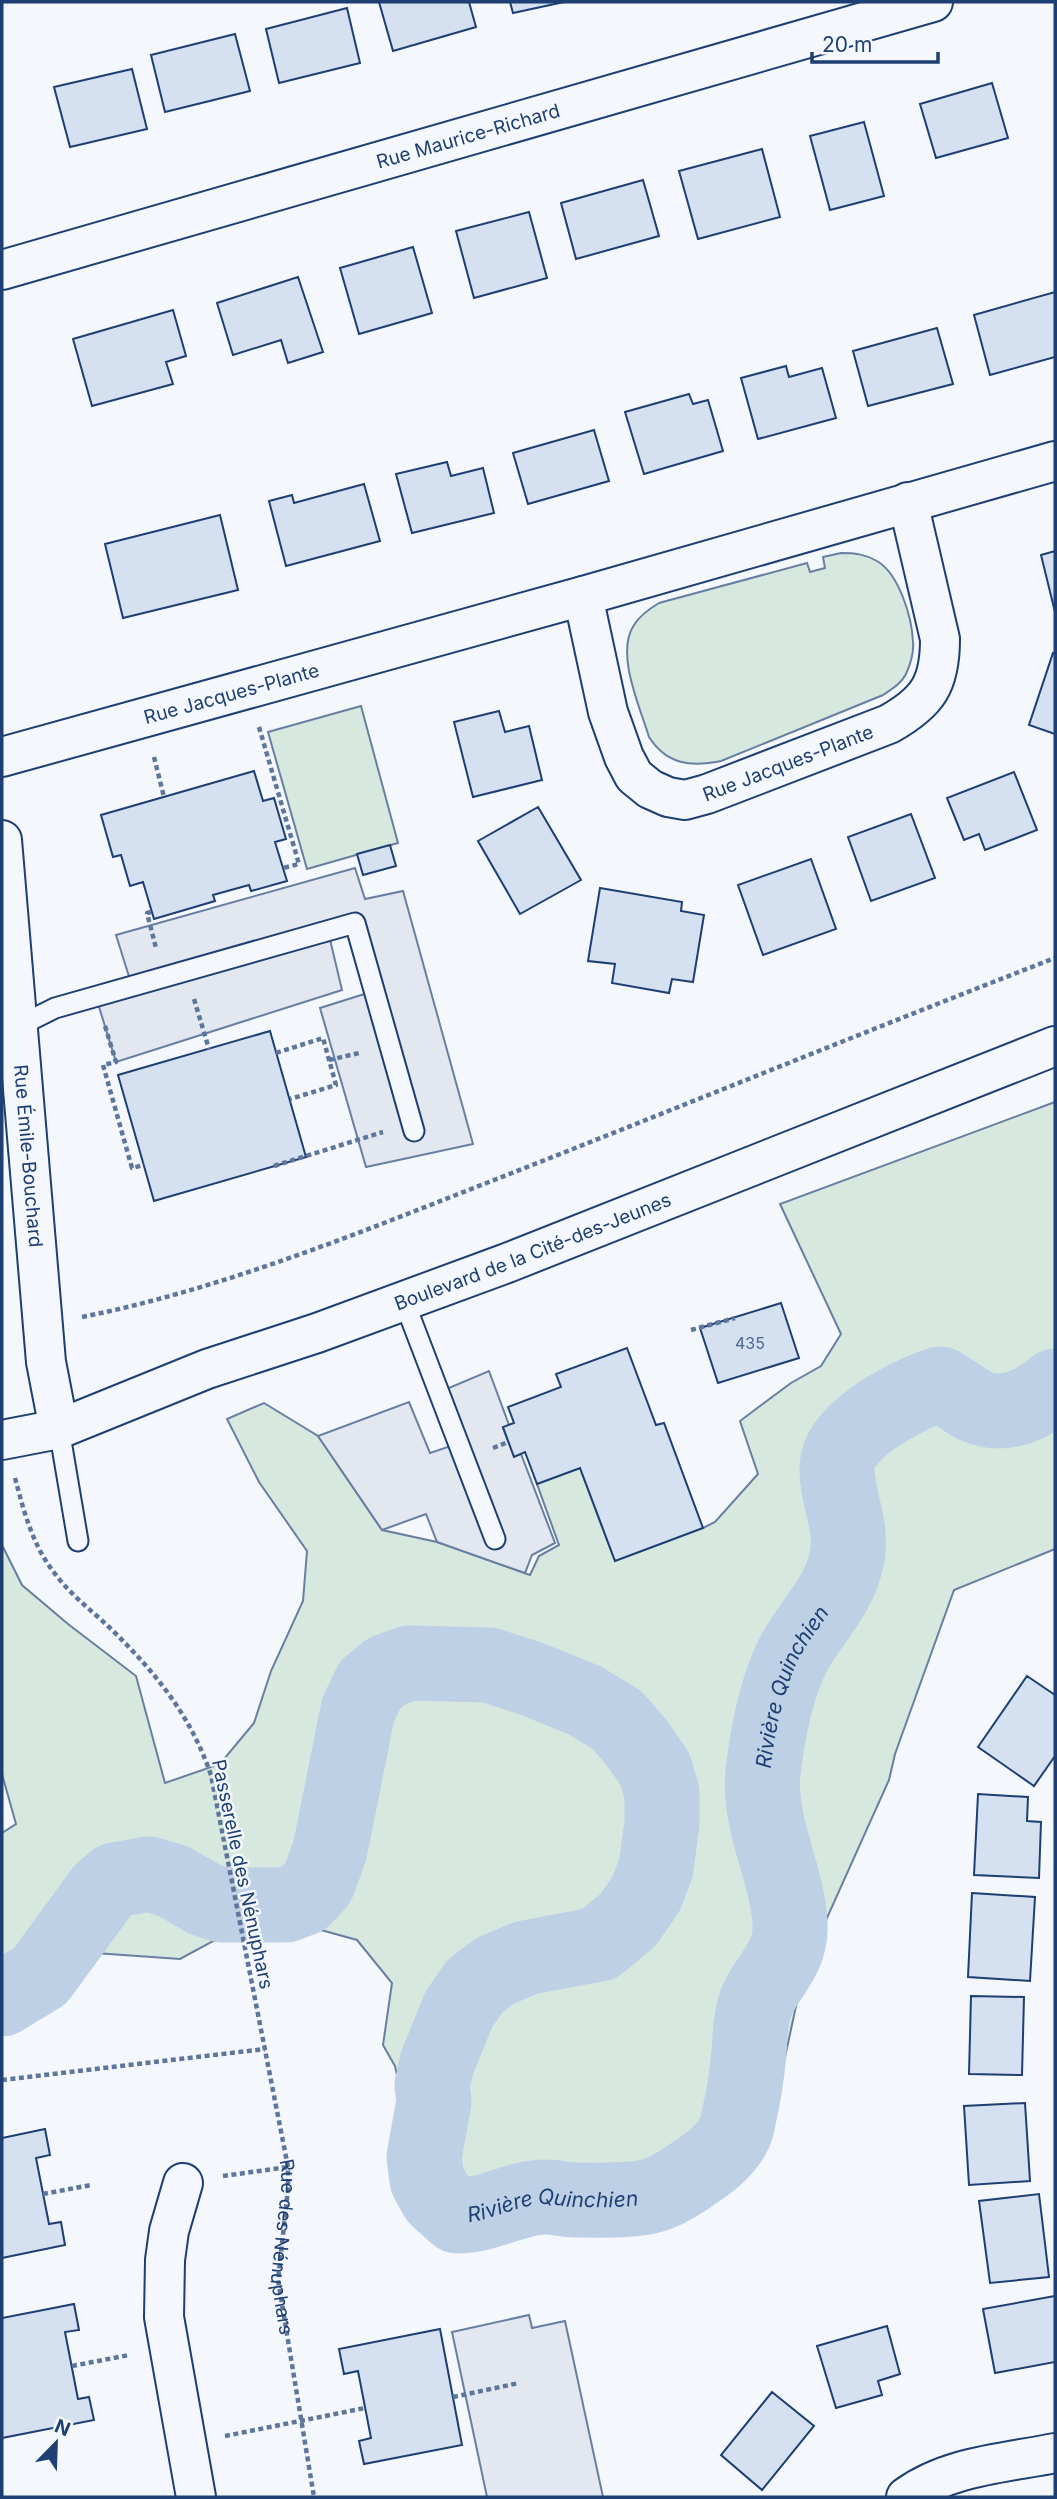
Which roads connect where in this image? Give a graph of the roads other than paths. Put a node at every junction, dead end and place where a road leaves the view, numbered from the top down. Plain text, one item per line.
1 (933, 2) edge
2 (2, 270) edge
3 (1055, 461) edge
4 (908, 502) junction
5 (583, 596) junction
6 (2, 757) edge
7 (2, 840) edge
8 (12, 1038) edge
9 (1055, 1046) edge
10 (414, 1131) dead end
11 (404, 1301) junction
12 (59, 1429) junction
13 (3, 1440) edge
14 (495, 1539) dead end
15 (78, 1541) dead end
16 (183, 2183) road end
17 (1055, 2453) edge
18 (196, 2497) edge
19 (906, 2497) edge

1 - 2 street, Rue Maurice-Richard
3 - 4 street, Rue Jacques-Plante
4 - 5 street, Rue Jacques-Plante
4 - 5 street, Rue Jacques-Plante
5 - 6 street, Rue Jacques-Plante
7 - 8 street, Rue Émile-Bouchard
8 - 10 lane
8 - 12 street, Rue Émile-Bouchard
9 - 11 street, Boulevard de la Cité-des-Jeunes
11 - 12 street, Boulevard de la Cité-des-Jeunes
11 - 14 lane
12 - 13 street, Boulevard de la Cité-des-Jeunes
12 - 15 lane
16 - 18 street
17 - 19 street

